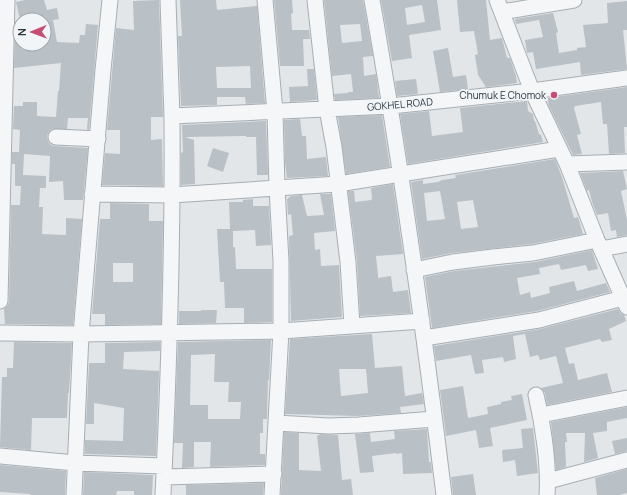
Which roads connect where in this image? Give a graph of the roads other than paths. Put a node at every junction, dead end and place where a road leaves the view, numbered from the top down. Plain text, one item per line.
1 (7, 0) edge
2 (110, 0) edge
3 (168, 0) edge
4 (265, 0) edge
5 (315, 0) edge
6 (372, 0) edge
7 (574, 0) edge
8 (500, 6) edge
9 (627, 78) edge
10 (532, 91) junction
11 (391, 106) junction
12 (327, 110) junction
13 (275, 112) junction
14 (172, 116) junction
15 (56, 137) dead end
16 (2, 138) edge
17 (98, 139) junction
18 (559, 149) junction
19 (627, 162) edge
20 (567, 164) junction
21 (400, 174) junction
22 (338, 184) junction
23 (277, 188) junction
24 (92, 194) junction
25 (172, 195) junction
26 (599, 244) junction
27 (627, 244) edge
28 (414, 270) junction
29 (0, 301) edge
30 (625, 303) edge
31 (422, 321) junction
32 (352, 326) junction
33 (281, 331) junction
34 (0, 333) edge
35 (170, 333) junction
36 (81, 334) junction
37 (424, 338) junction
38 (536, 396) dead end
39 (627, 398) edge
40 (541, 415) junction
41 (434, 419) junction
42 (276, 422) junction
43 (0, 456) edge
44 (627, 460) edge
45 (75, 463) junction
46 (164, 472) junction
47 (274, 474) junction
48 (548, 488) edge
49 (74, 495) edge
50 (163, 495) edge
51 (272, 495) edge
52 (444, 495) edge

1 - 16 street
2 - 17 street
3 - 14 street
4 - 13 street
5 - 12 street
6 - 11 street
7 - 8 street
8 - 10 street
9 - 10 street, GOKHEL ROAD
10 - 11 street, GOKHEL ROAD
10 - 18 street
11 - 12 street, GOKHEL ROAD
11 - 21 street
12 - 13 street, GOKHEL ROAD
12 - 22 street
13 - 14 street, GOKHEL ROAD
13 - 23 street
14 - 25 street
15 - 17 street
16 - 29 street
17 - 24 street
18 - 20 street
18 - 21 street
19 - 20 street
20 - 26 street
21 - 22 street
21 - 28 street
22 - 23 street
22 - 32 street
23 - 25 street
23 - 33 street
24 - 25 street
24 - 36 street
25 - 35 street
26 - 27 street
26 - 28 street
26 - 30 street
28 - 31 street
30 - 37 street
31 - 32 street
31 - 37 street
32 - 33 street
33 - 35 street
33 - 42 street
34 - 36 street
35 - 36 street
35 - 46 street
36 - 45 street
37 - 41 street
38 - 40 street
39 - 40 street
40 - 48 street
41 - 42 street
41 - 52 street
42 - 47 street
43 - 45 street
44 - 48 street
45 - 46 street
45 - 49 street
46 - 47 street
46 - 50 street
47 - 51 street

